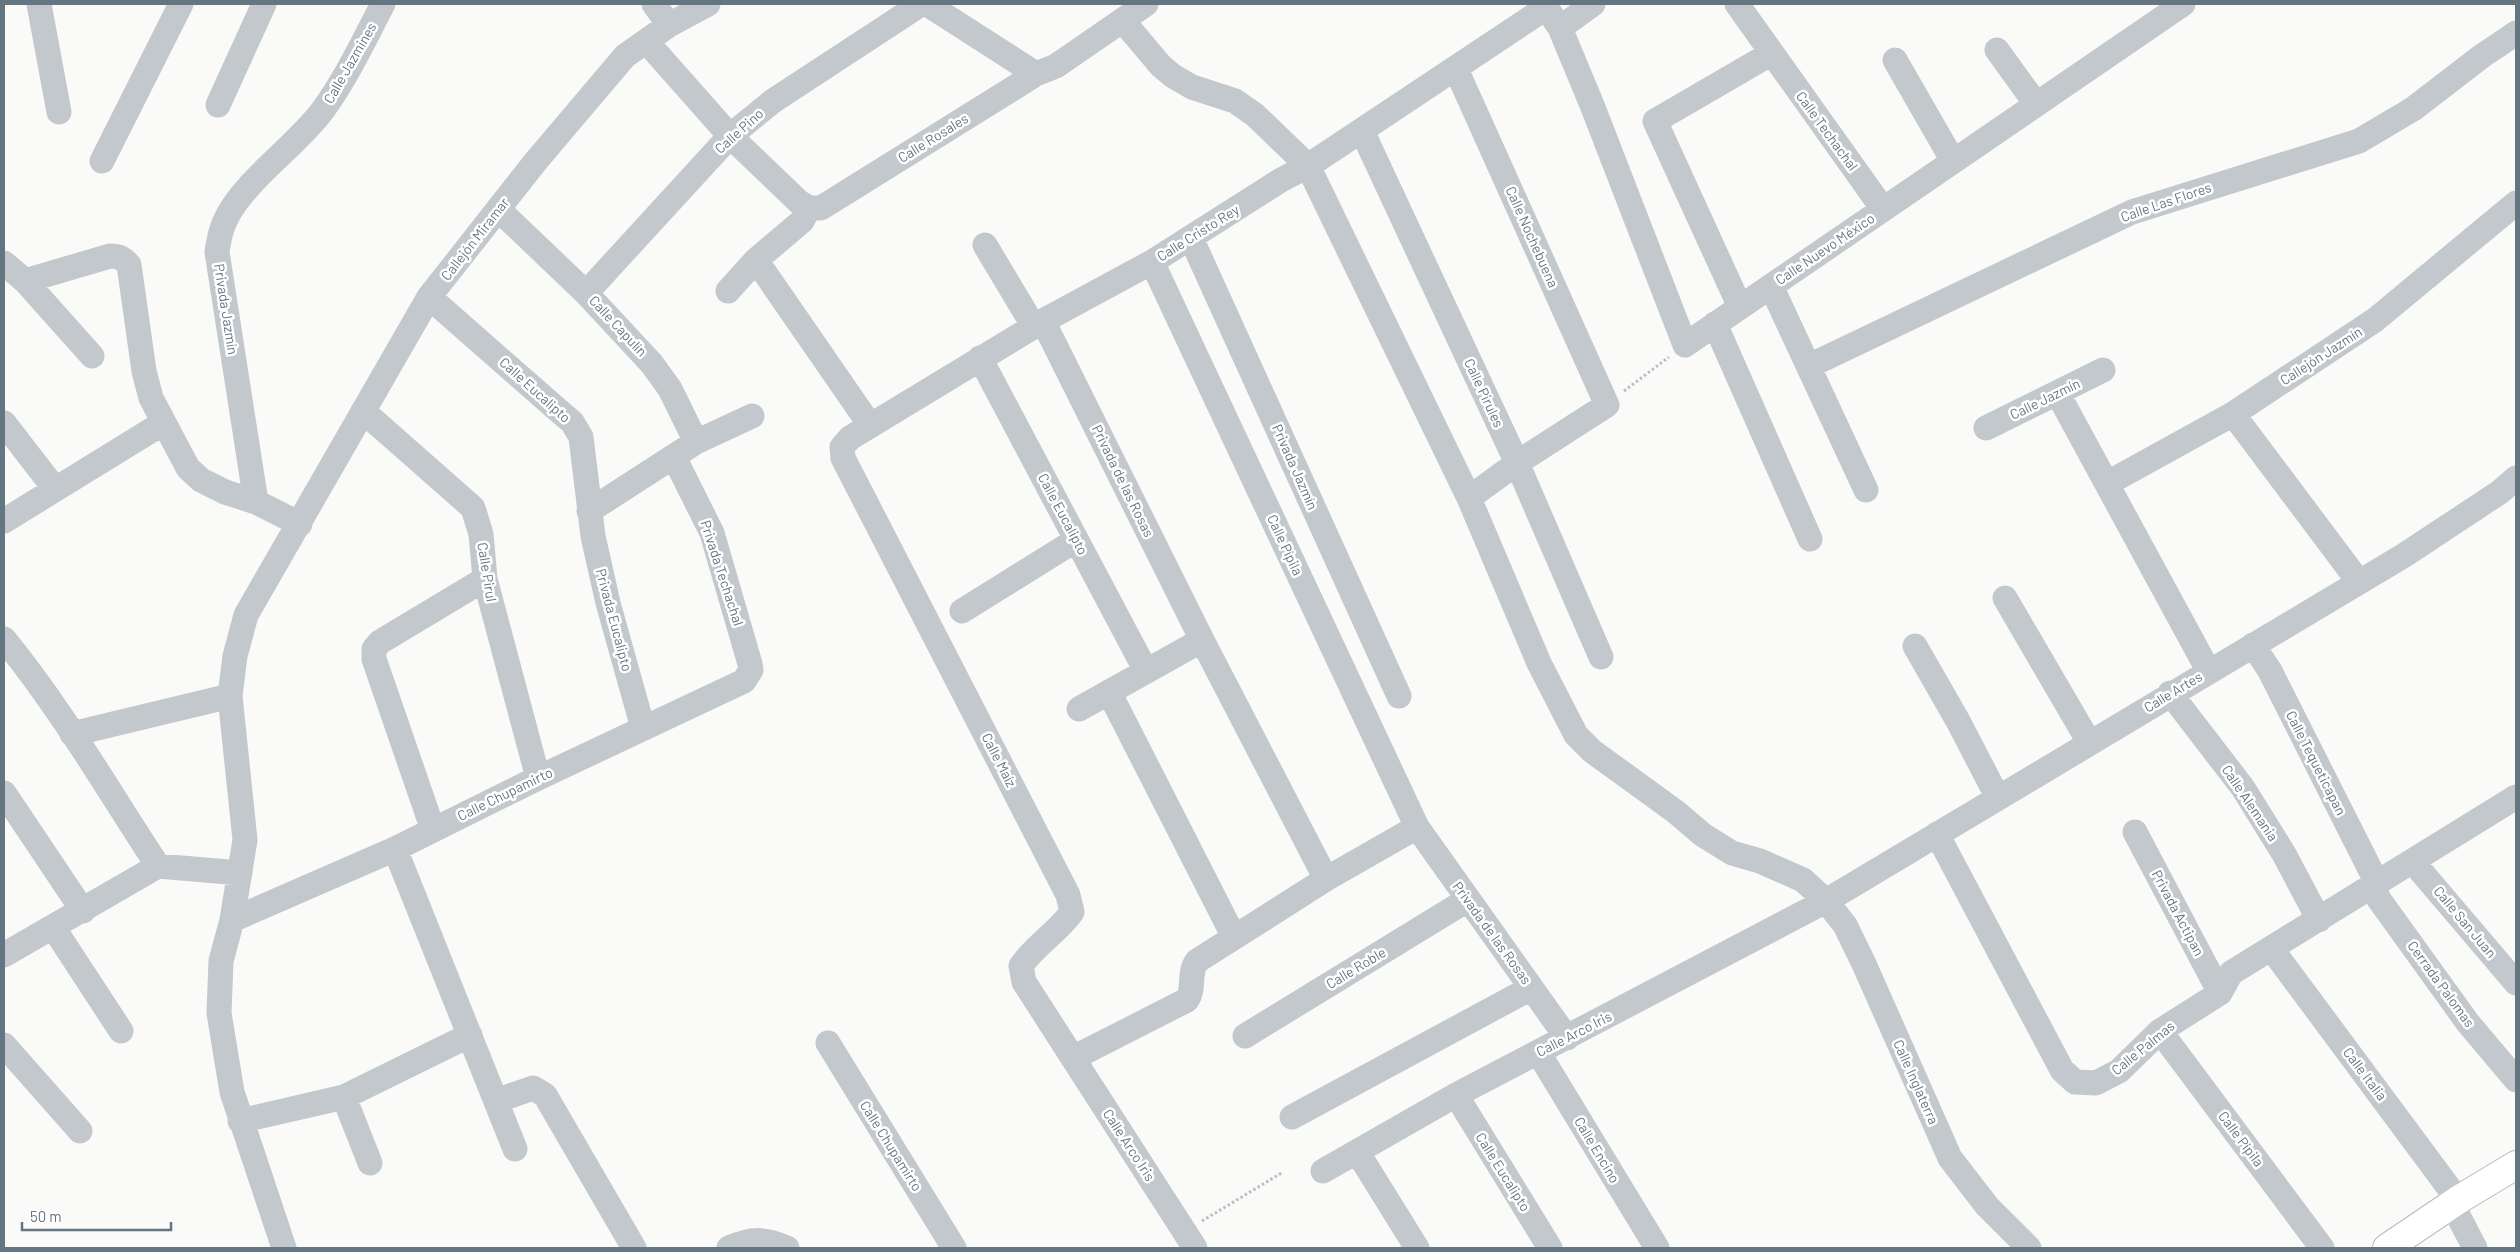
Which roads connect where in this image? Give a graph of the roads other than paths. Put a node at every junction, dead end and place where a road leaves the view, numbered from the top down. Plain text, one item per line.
1 (39, 4) edge
2 (180, 4) edge
3 (264, 4) edge
4 (384, 4) edge
5 (654, 4) edge
6 (708, 4) edge
7 (921, 4) edge
8 (928, 4) edge
9 (1146, 4) edge
10 (1593, 4) edge
11 (1737, 4) edge
12 (2183, 4) edge
13 (1550, 13) edge
14 (1123, 21) junction
15 (669, 25) junction
16 (2516, 33) edge
17 (646, 40) junction
18 (1997, 50) dead end
19 (1772, 53) junction
20 (1896, 60) dead end
21 (1456, 69) junction
22 (1036, 74) junction
23 (2036, 104) junction
24 (218, 105) dead end
25 (59, 112) dead end
26 (1362, 131) junction
27 (730, 136) junction
28 (294, 143) joint
29 (102, 161) dead end
30 (1953, 161) junction
31 (1308, 166) junction
32 (2516, 203) edge
33 (809, 208) junction
34 (498, 209) junction
35 (1883, 209) junction
36 (1191, 238) junction
37 (985, 245) dead end
38 (756, 260) junction
39 (1152, 262) junction
40 (4, 263) edge
41 (26, 282) junction
42 (1771, 286) junction
43 (728, 291) dead end
44 (586, 293) junction
45 (429, 297) junction
46 (1740, 308) junction
47 (1039, 324) junction
48 (1715, 324) junction
49 (92, 356) dead end
50 (980, 358) junction
51 (1809, 366) junction
52 (2103, 370) dead end
53 (2058, 394) junction
54 (363, 411) junction
55 (2233, 414) junction
56 (752, 416) dead end
57 (4, 423) edge
58 (163, 423) junction
59 (870, 425) junction
60 (1986, 428) dead end
61 (696, 442) junction
62 (842, 447) joint
63 (674, 457) junction
64 (1517, 464) junction
65 (2516, 478) edge
66 (2108, 483) junction
67 (55, 488) junction
68 (1866, 490) dead end
69 (1469, 498) junction
70 (256, 502) junction
71 (589, 511) junction
72 (4, 521) edge
73 (300, 524) junction
74 (1810, 539) dead end
75 (1076, 540) junction
76 (485, 579) junction
77 (2359, 582) junction
78 (2006, 598) dead end
79 (962, 611) dead end
80 (4, 639) edge
81 (1202, 640) junction
82 (2253, 645) junction
83 (1915, 646) dead end
84 (1601, 657) dead end
85 (2208, 670) junction
86 (1146, 671) junction
87 (749, 676) joint
88 (1109, 692) junction
89 (2170, 693) junction
90 (230, 696) junction
91 (1399, 696) dead end
92 (1079, 709) dead end
93 (643, 728) junction
94 (72, 734) junction
95 (2089, 742) junction
96 (538, 778) junction
97 (4, 793) edge
98 (2516, 797) edge
99 (1998, 798) junction
100 (1417, 827) junction
101 (433, 830) junction
102 (2135, 832) dead end
103 (1937, 834) junction
104 (395, 849) junction
105 (2413, 862) junction
106 (158, 866) junction
107 (240, 873) junction
108 (1326, 879) junction
109 (2377, 882) junction
110 (1467, 900) junction
111 (1826, 901) junction
112 (83, 911) junction
113 (232, 920) junction
114 (2319, 920) junction
115 (53, 927) junction
116 (1234, 937) junction
117 (2271, 948) junction
118 (4, 955) edge
119 (2516, 983) edge
120 (1531, 988) junction
121 (2220, 994) junction
122 (122, 1031) dead end
123 (2160, 1031) junction
124 (470, 1035) junction
125 (1245, 1036) dead end
126 (1567, 1038) junction
127 (828, 1043) dead end
128 (4, 1045) edge
129 (1538, 1052) junction
130 (1073, 1058) junction
131 (2516, 1080) edge
132 (1456, 1095) junction
133 (344, 1097) junction
134 (496, 1101) junction
135 (1292, 1117) dead end
136 (240, 1121) junction
137 (80, 1131) dead end
138 (515, 1149) dead end
139 (1358, 1153) junction
140 (370, 1163) dead end
141 (2516, 1165) edge
142 (1324, 1170) dead end
143 (2455, 1202) junction
144 (1189, 1240) edge
145 (284, 1248) edge
146 (634, 1248) edge
147 (729, 1248) edge
148 (787, 1248) edge
149 (954, 1248) edge
150 (1416, 1248) edge
151 (1550, 1248) edge
152 (1657, 1248) edge
153 (2028, 1248) edge
154 (2322, 1248) edge
155 (2387, 1248) edge
156 (2475, 1248) edge

1 - 25 street
2 - 29 street
3 - 24 street
4 - 28 street, Calle Jazmines
5 - 15 street
6 - 15 street, Callejón Miramar
7 - 27 street, Calle Pino
8 - 22 street
9 - 14 street, Calle Rosales
10 - 13 street, Calle Cristo Rey
11 - 19 street, Calle Techachal
12 - 23 street, Calle Nuevo México
13 - 21 street, Calle Cristo Rey
13 - 48 street, Calle Nuevo México
14 - 22 street, Calle Rosales
14 - 31 street
15 - 17 street, Callejón Miramar
16 - 51 street, Calle Las Flores
17 - 27 street
17 - 34 street, Callejón Miramar
18 - 23 street
19 - 35 street, Calle Techachal
19 - 46 street
20 - 30 street
21 - 26 street, Calle Cristo Rey
21 - 64 street, Calle Nochebuena
22 - 33 street, Calle Rosales
23 - 30 street, Calle Nuevo México
26 - 31 street, Calle Cristo Rey
26 - 64 street, Calle Pirules
27 - 33 street
27 - 44 street, Calle Pino
28 - 70 street, Privada Jazmín
30 - 35 street, Calle Nuevo México
31 - 36 street, Calle Cristo Rey
31 - 69 street
32 - 55 street, Callejón Jazmín
33 - 38 street
34 - 44 street, Calle Capulín
34 - 45 street, Callejón Miramar
35 - 42 street, Calle Nuevo México
36 - 39 street, Calle Cristo Rey
36 - 91 street, Privada Jazmín
37 - 47 street, Privada de las Rosas
38 - 43 street
38 - 59 street
39 - 47 street, Calle Cristo Rey
39 - 100 street, Calle Pípila
40 - 41 street
41 - 49 street
41 - 58 street
42 - 46 street, Calle Nuevo México
42 - 51 street
44 - 61 street, Calle Capulín
45 - 54 street, Callejón Miramar
45 - 71 street, Calle Eucalipto
46 - 48 street, Calle Nuevo México
47 - 50 street, Calle Cristo Rey
47 - 81 street, Privada de las Rosas
48 - 74 street
50 - 59 street, Calle Cristo Rey
50 - 75 street, Calle Eucalipto
51 - 68 street
52 - 53 street, Calle Jazmín
53 - 60 street, Calle Jazmín
53 - 66 street
54 - 73 street, Callejón Miramar
54 - 76 street, Calle Pirul
55 - 66 street, Callejón Jazmín
55 - 77 street
56 - 61 street
57 - 67 street
58 - 67 street
58 - 70 street
59 - 62 street, Calle Cristo Rey
61 - 63 street
62 - 130 street, Calle Maíz
63 - 71 street
63 - 87 street, Privada Techachal
64 - 69 street
64 - 84 street, Calle Pirules
65 - 77 street, Calle Artes
66 - 85 street
67 - 72 street
69 - 111 street, Calle Inglaterra
70 - 73 street
71 - 93 street, Privada Eucalipto
73 - 90 street, Callejón Miramar
75 - 79 street
75 - 86 street, Calle Eucalipto
76 - 96 street, Calle Pirul
76 - 101 street
77 - 82 street, Calle Artes
78 - 95 street
80 - 94 street
81 - 86 street
81 - 108 street
82 - 85 street, Calle Artes
82 - 109 street, Calle Tequeticapan
83 - 99 street
85 - 89 street, Calle Artes
86 - 88 street
87 - 93 street, Calle Chupamirto
88 - 92 street
88 - 116 street
89 - 95 street, Calle Artes
89 - 114 street, Calle Alemania
90 - 94 street
90 - 107 street, Callejón Miramar
93 - 96 street, Calle Chupamirto
94 - 106 street
95 - 99 street, Calle Artes
96 - 101 street, Calle Chupamirto
97 - 112 street
98 - 105 street, Calle Palmas
99 - 103 street, Calle Artes
100 - 108 street
100 - 110 street, Privada de las Rosas
101 - 104 street, Calle Chupamirto
102 - 121 street, Privada Actipan
103 - 111 street, Calle Artes
103 - 123 street, Calle Palmas
104 - 113 street, Calle Chupamirto
104 - 124 street
105 - 109 street, Calle Palmas
105 - 119 street, Calle San Juan
106 - 107 street
106 - 112 street
107 - 113 street, Callejón Miramar
108 - 116 street
109 - 114 street, Calle Palmas
109 - 131 street, Cerrada Palomas
110 - 120 street, Privada de las Rosas
110 - 125 street, Calle Roble
111 - 126 street, Calle Arco Iris
111 - 153 street, Calle Inglaterra
112 - 115 street
113 - 136 street, Callejón Miramar
114 - 117 street, Calle Palmas
115 - 118 street
115 - 122 street
116 - 130 street
117 - 121 street, Calle Palmas
117 - 143 street, Calle Italia
120 - 126 street, Privada de las Rosas
120 - 135 street
121 - 123 street, Calle Palmas
123 - 154 street, Calle Pípila
124 - 133 street
124 - 134 street
126 - 129 street, Calle Arco Iris
127 - 149 street, Calle Chupamirto
128 - 137 street
129 - 132 street, Calle Arco Iris
129 - 152 street, Calle Encino
130 - 144 street, Calle Arco Iris
132 - 139 street, Calle Arco Iris
132 - 151 street, Calle Eucalipto
133 - 136 street
133 - 140 street
134 - 138 street
134 - 146 street
136 - 145 street, Callejón Miramar
139 - 142 street, Calle Arco Iris
139 - 150 street
141 - 143 main road
143 - 155 main road
143 - 156 street, Calle Italia
147 - 148 street

